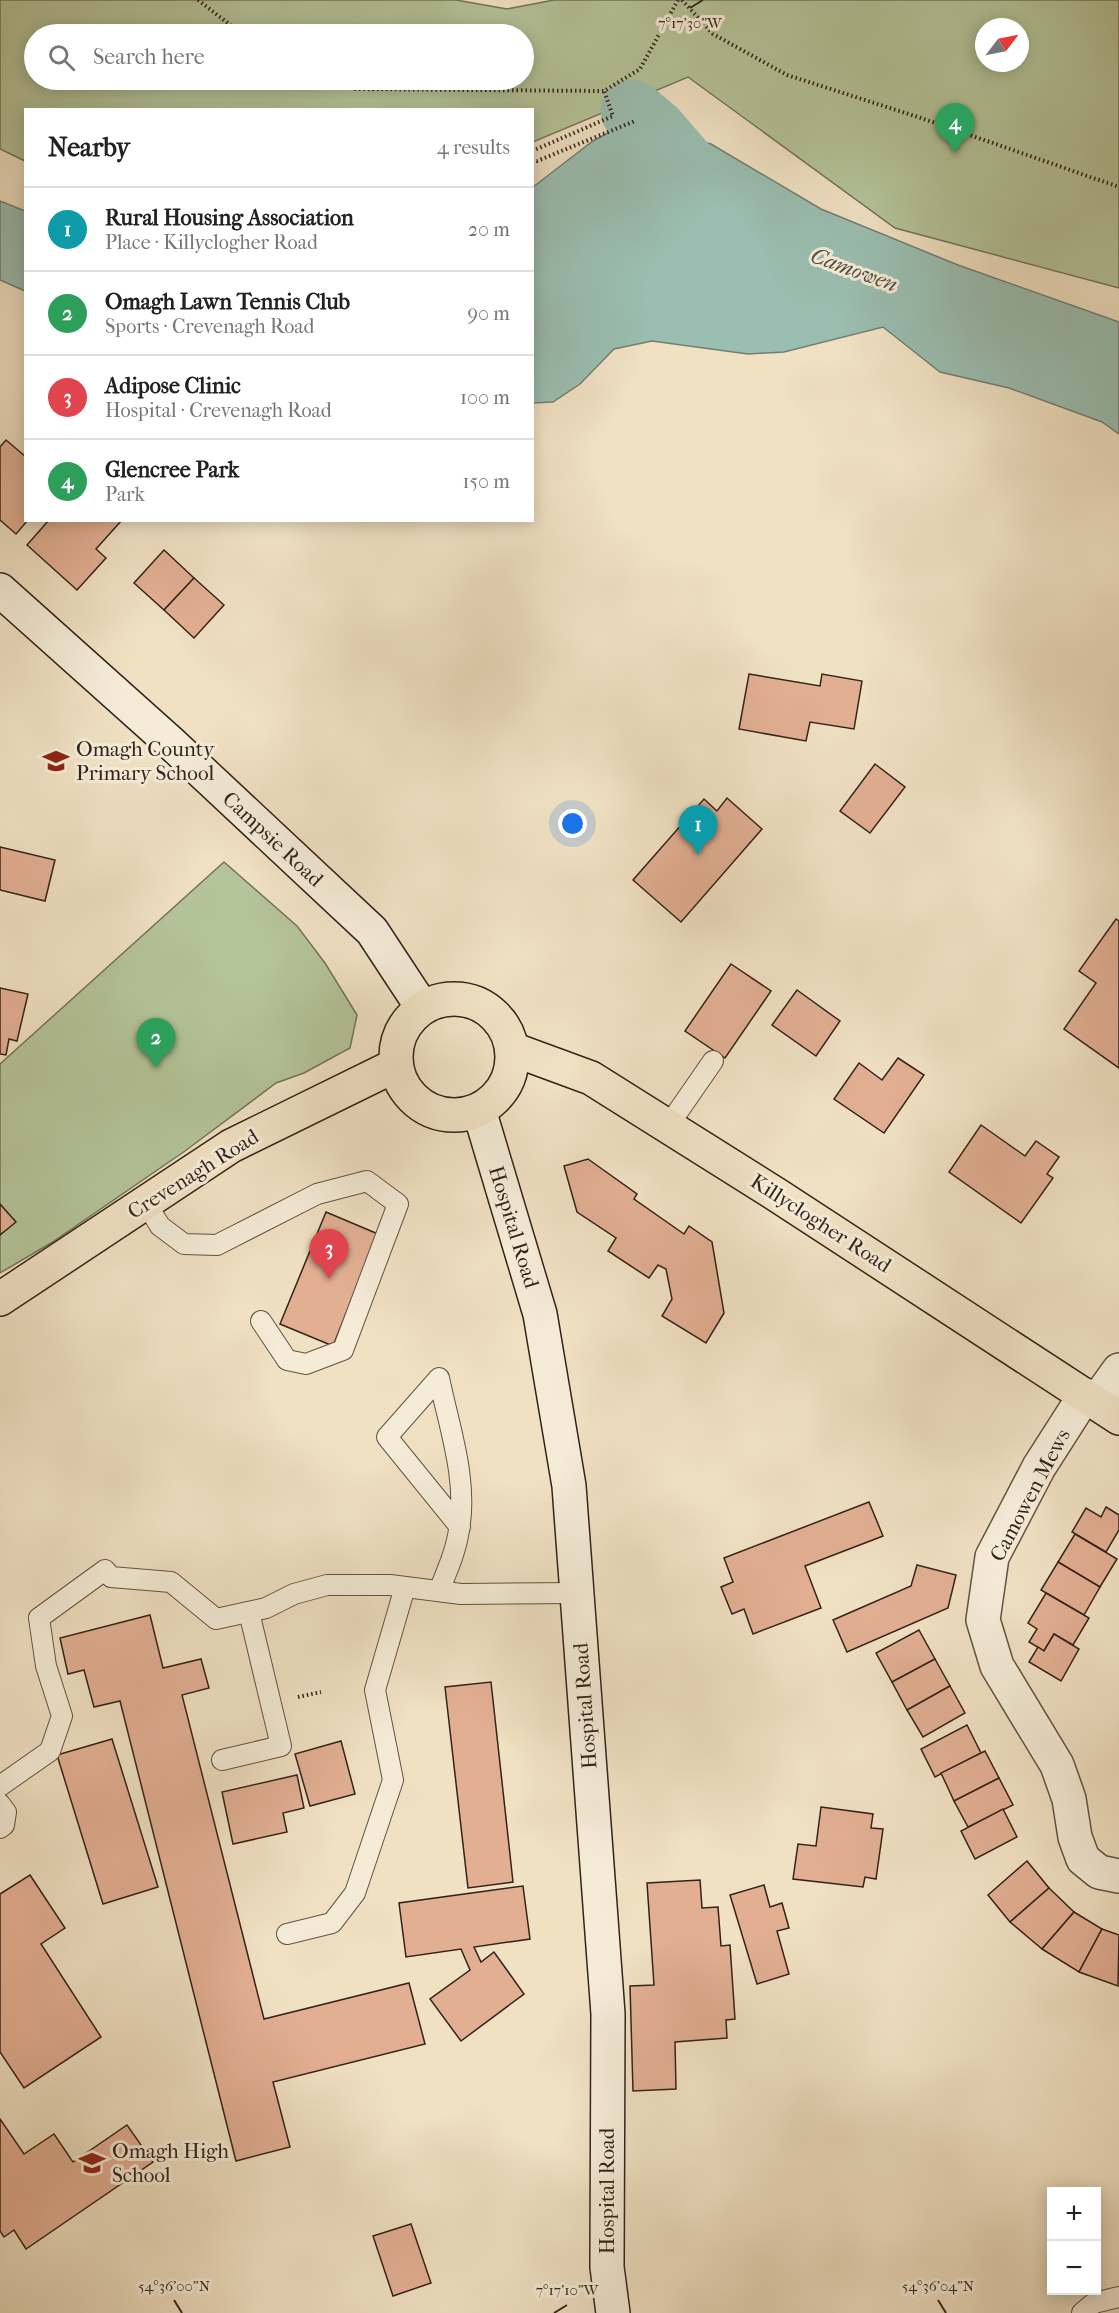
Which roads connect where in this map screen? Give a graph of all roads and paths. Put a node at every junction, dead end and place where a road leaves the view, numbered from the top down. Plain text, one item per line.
1 (198, 0) edge
2 (680, 0) edge
3 (229, 24) edge
4 (478, 90) edge
5 (604, 91) junction
6 (635, 121) dead end
7 (534, 150) edge
8 (534, 160) edge
9 (1119, 188) edge
10 (0, 590) edge
11 (422, 1007) junction
12 (512, 1049) junction
13 (713, 1061) dead end
14 (396, 1065) junction
15 (480, 1110) junction
16 (668, 1126) junction
17 (146, 1203) junction
18 (0, 1299) edge
19 (261, 1322) dead end
20 (1119, 1370) edge
21 (1100, 1405) edge
22 (460, 1527) junction
23 (405, 1587) junction
24 (439, 1591) junction
25 (577, 1593) junction
26 (249, 1612) junction
27 (222, 1760) dead end
28 (0, 1786) edge
29 (0, 1804) edge
30 (0, 1828) edge
31 (1119, 1876) edge
32 (287, 1934) dead end
33 (1119, 2297) edge
34 (613, 2313) edge
35 (1082, 2313) edge

1 - 3 path
2 - 5 path
2 - 9 path
4 - 5 path
5 - 7 path
6 - 8 path
10 - 11 main road, Campsie Road
11 - 12 highway
11 - 14 highway
12 - 15 highway
12 - 16 highway, Killyclogher Road
13 - 16 lane
14 - 15 highway
14 - 17 highway, Crevenagh Road
15 - 25 main road, Hospital Road
16 - 21 highway, Killyclogher Road
17 - 18 highway, Crevenagh Road
17 - 19 lane
20 - 21 main road, Camowen Mews
21 - 31 main road, Camowen Mews
22 - 22 lane
22 - 24 lane
23 - 24 lane
23 - 26 lane
23 - 32 lane
24 - 25 lane
25 - 34 main road, Hospital Road
26 - 27 lane
26 - 28 lane
29 - 30 lane
33 - 35 lane

